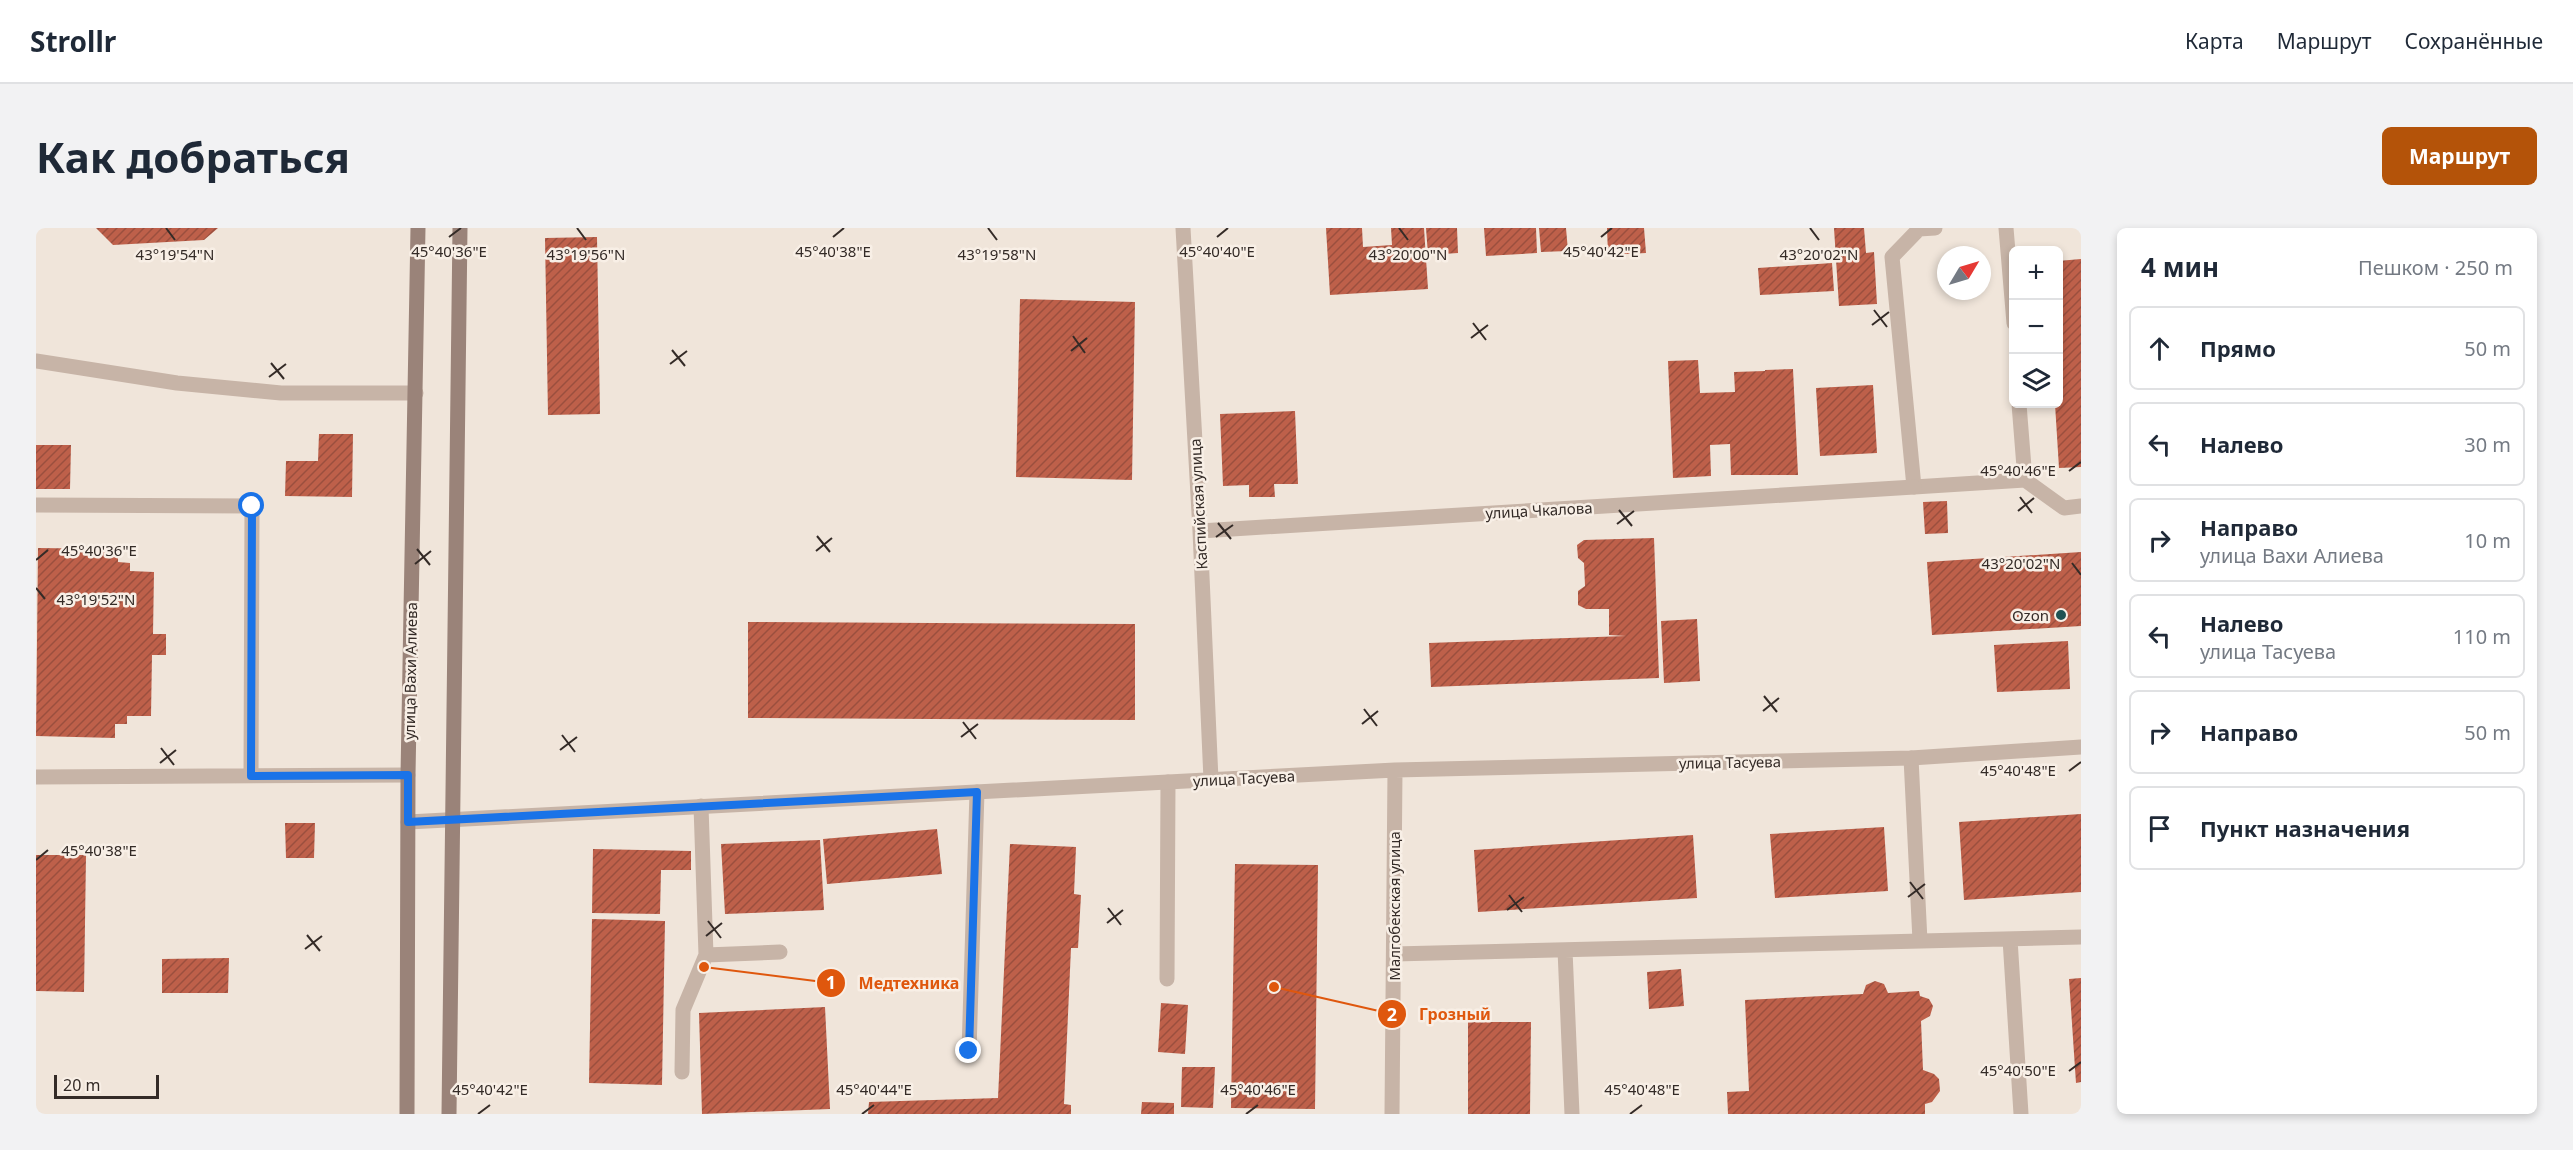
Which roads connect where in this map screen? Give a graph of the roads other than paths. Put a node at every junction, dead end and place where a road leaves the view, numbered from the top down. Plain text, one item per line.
1 (418, 228) edge
2 (460, 228) edge
3 (1183, 228) edge
4 (1935, 228) edge
5 (2006, 228) edge
6 (2011, 300) edge
7 (36, 361) edge
8 (416, 393) junction
9 (2019, 408) edge
10 (2025, 480) junction
11 (1914, 487) junction
12 (36, 505) edge
13 (2081, 506) edge
14 (1200, 531) junction
15 (2081, 747) edge
16 (1911, 758) junction
17 (1395, 770) junction
18 (408, 775) junction
19 (251, 776) junction
20 (36, 777) edge
21 (1210, 780) junction
22 (1168, 782) junction
23 (977, 792) junction
24 (701, 807) junction
25 (452, 819) junction
26 (408, 822) junction
27 (2081, 937) edge
28 (2010, 939) junction
29 (1920, 941) junction
30 (1565, 950) junction
31 (780, 952) dead end
32 (706, 954) junction
33 (1394, 954) junction
34 (1167, 979) dead end
35 (969, 1051) dead end
36 (682, 1072) dead end
37 (408, 1114) edge
38 (448, 1114) edge
39 (1392, 1114) edge
40 (1572, 1114) edge
41 (2021, 1114) edge

1 - 8 main road, улица Вахи Алиева
2 - 25 main road
3 - 14 street, Каспийская улица
4 - 11 street
5 - 6 street
7 - 8 street
8 - 18 main road, улица Вахи Алиева
9 - 10 street
10 - 11 street, улица Чкалова
10 - 13 street
11 - 14 street, улица Чкалова
12 - 19 street
14 - 21 street, Каспийская улица
15 - 16 street, улица Тасуева
16 - 17 street, улица Тасуева
16 - 29 street
17 - 21 street, улица Тасуева
17 - 33 street, Малгобекская улица
18 - 19 street
18 - 26 main road, улица Вахи Алиева
19 - 20 street
21 - 22 street, улица Тасуева
22 - 23 street, улица Тасуева
22 - 34 street
23 - 24 street, улица Тасуева
23 - 35 street
24 - 25 street, улица Тасуева
24 - 32 street
25 - 26 street, улица Тасуева
25 - 38 main road
26 - 37 main road, улица Вахи Алиева
27 - 28 street
28 - 29 street
28 - 41 street
29 - 30 street
30 - 33 street
30 - 40 street
31 - 32 street
32 - 36 street
33 - 39 street, Малгобекская улица

